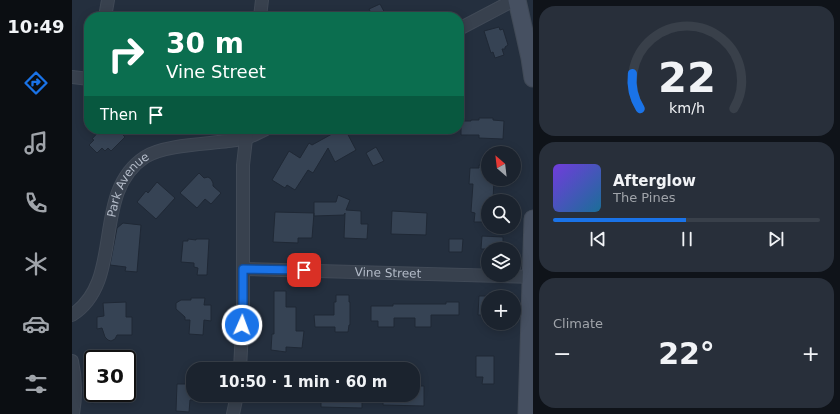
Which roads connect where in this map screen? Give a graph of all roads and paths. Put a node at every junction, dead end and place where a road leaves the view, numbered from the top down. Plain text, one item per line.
1 (108, 0) edge
2 (262, 0) edge
3 (516, 0) edge
4 (106, 12) edge
5 (261, 12) edge
6 (464, 26) edge
7 (533, 26) edge
8 (72, 77) edge
9 (84, 78) edge
10 (533, 78) edge
11 (247, 134) edge
12 (533, 220) edge
13 (243, 269) junction
14 (532, 277) edge
15 (72, 315) edge
16 (72, 361) edge
17 (240, 362) edge
18 (236, 402) edge
19 (73, 414) edge
20 (234, 414) edge
21 (527, 414) edge

1 - 4 street
2 - 5 street
3 - 6 street
3 - 7 street
3 - 10 street
8 - 9 street
11 - 13 street
11 - 15 street, Park Avenue
12 - 14 street
13 - 14 street, Vine Street
13 - 17 street
14 - 21 street
16 - 19 street
18 - 20 street

